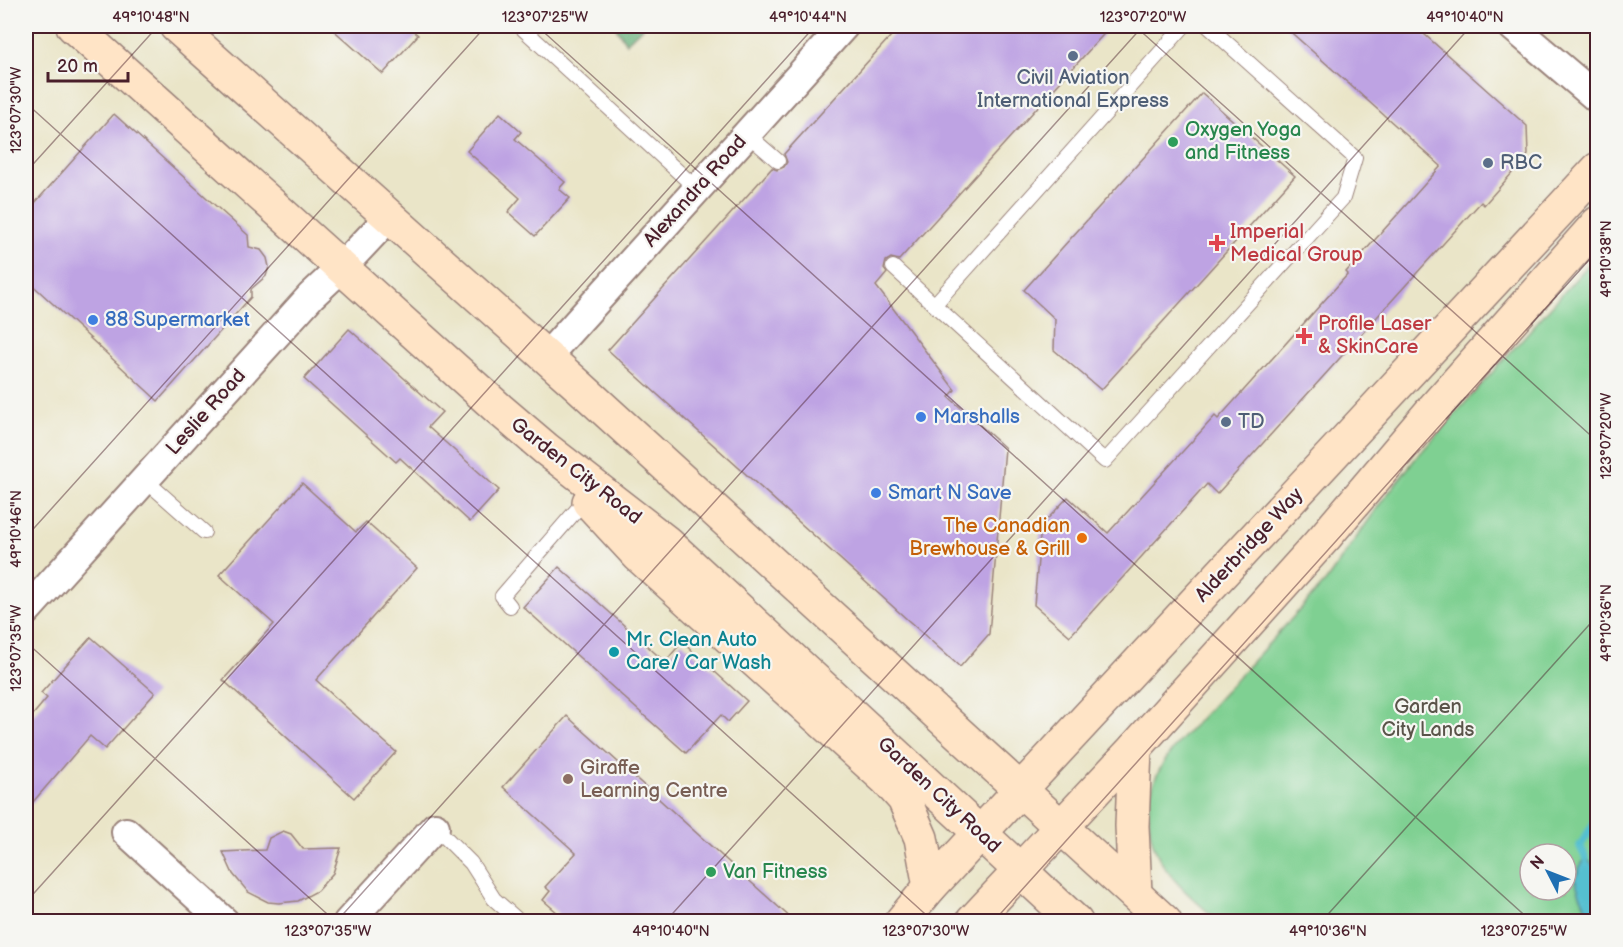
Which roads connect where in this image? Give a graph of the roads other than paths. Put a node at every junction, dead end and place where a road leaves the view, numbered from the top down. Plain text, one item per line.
1 (73, 26) edge
2 (176, 26) edge
3 (520, 26) edge
4 (844, 26) edge
5 (1184, 26) edge
6 (1208, 26) edge
7 (1512, 26) edge
8 (1598, 99) edge
9 (747, 134) junction
10 (778, 161) dead end
11 (1598, 170) edge
12 (697, 189) junction
13 (390, 216) junction
14 (1598, 223) edge
15 (893, 267) dead end
16 (341, 268) junction
17 (934, 304) junction
18 (546, 357) junction
19 (144, 479) junction
20 (591, 493) junction
21 (204, 532) dead end
22 (510, 606) dead end
23 (26, 611) edge
24 (1135, 748) junction
25 (1021, 790) junction
26 (435, 827) joint
27 (1061, 827) junction
28 (126, 832) dead end
29 (980, 833) junction
30 (1020, 870) junction
31 (930, 887) junction
32 (1135, 894) junction
33 (225, 921) edge
34 (348, 921) edge
35 (520, 921) edge
36 (901, 921) edge
37 (972, 921) edge
38 (1076, 921) edge
39 (1165, 921) edge

1 - 16 main road, Garden City Road
2 - 13 main road
3 - 12 lane
4 - 9 street, Alexandra Road
5 - 17 lane
6 - 17 lane
7 - 8 street
9 - 10 lane
9 - 12 street, Alexandra Road
11 - 25 main road, Alderbridge Way
12 - 18 street, Alexandra Road
13 - 16 street, Leslie Road
13 - 18 main road
14 - 24 main road
15 - 17 lane
16 - 19 street, Leslie Road
16 - 20 main road, Garden City Road
18 - 25 main road
19 - 21 lane
19 - 23 street, Leslie Road
20 - 22 lane
20 - 29 main road, Garden City Road
20 - 31 main road
24 - 27 main road
24 - 32 main road
25 - 27 main road
25 - 29 main road, Alderbridge Way
26 - 34 street
26 - 35 lane
27 - 30 main road
27 - 32 main road
28 - 33 street
29 - 30 main road, Garden City Road
29 - 31 main road, Alderbridge Way
30 - 37 main road
30 - 38 main road, Garden City Road
31 - 36 main road, Alderbridge Way
32 - 39 main road

